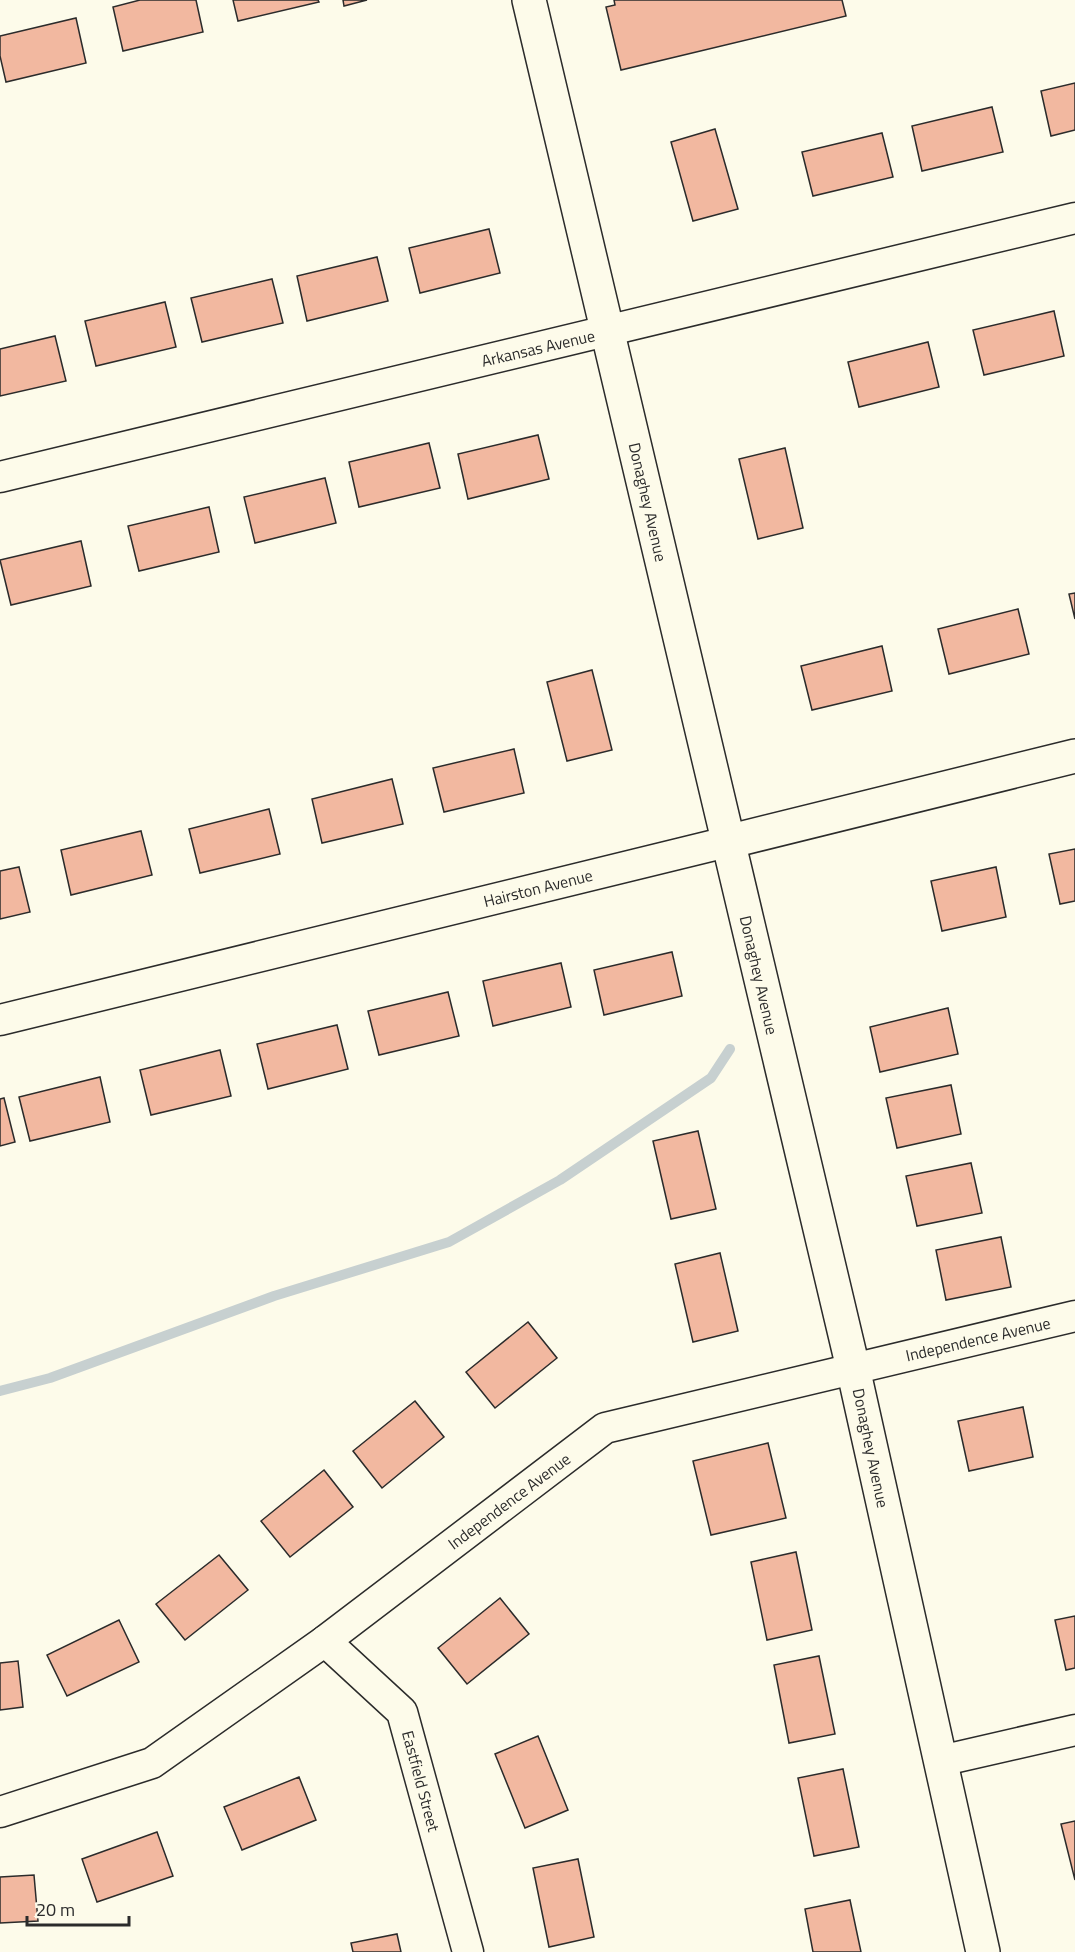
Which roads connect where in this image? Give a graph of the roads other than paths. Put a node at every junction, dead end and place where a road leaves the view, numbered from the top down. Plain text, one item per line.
1 (529, 0) edge
2 (1075, 218) edge
3 (609, 331) junction
4 (0, 477) edge
5 (1075, 756) edge
6 (727, 842) junction
7 (0, 1020) edge
8 (1075, 1316) edge
9 (853, 1368) junction
10 (324, 1641) junction
11 (1075, 1730) edge
12 (940, 1761) junction
13 (0, 1812) edge
14 (468, 1952) edge
15 (983, 1952) edge

1 - 3 street, Donaghey Avenue
2 - 3 street, Arkansas Avenue
3 - 4 street, Arkansas Avenue
3 - 6 street, Donaghey Avenue
5 - 6 street, Hairston Avenue
6 - 7 street, Hairston Avenue
6 - 9 street, Donaghey Avenue
8 - 9 street, Independence Avenue
9 - 10 street, Independence Avenue
9 - 12 street, Donaghey Avenue
10 - 13 street, Independence Avenue
10 - 14 street, Eastfield Street
11 - 12 street
12 - 15 street, Donaghey Avenue

